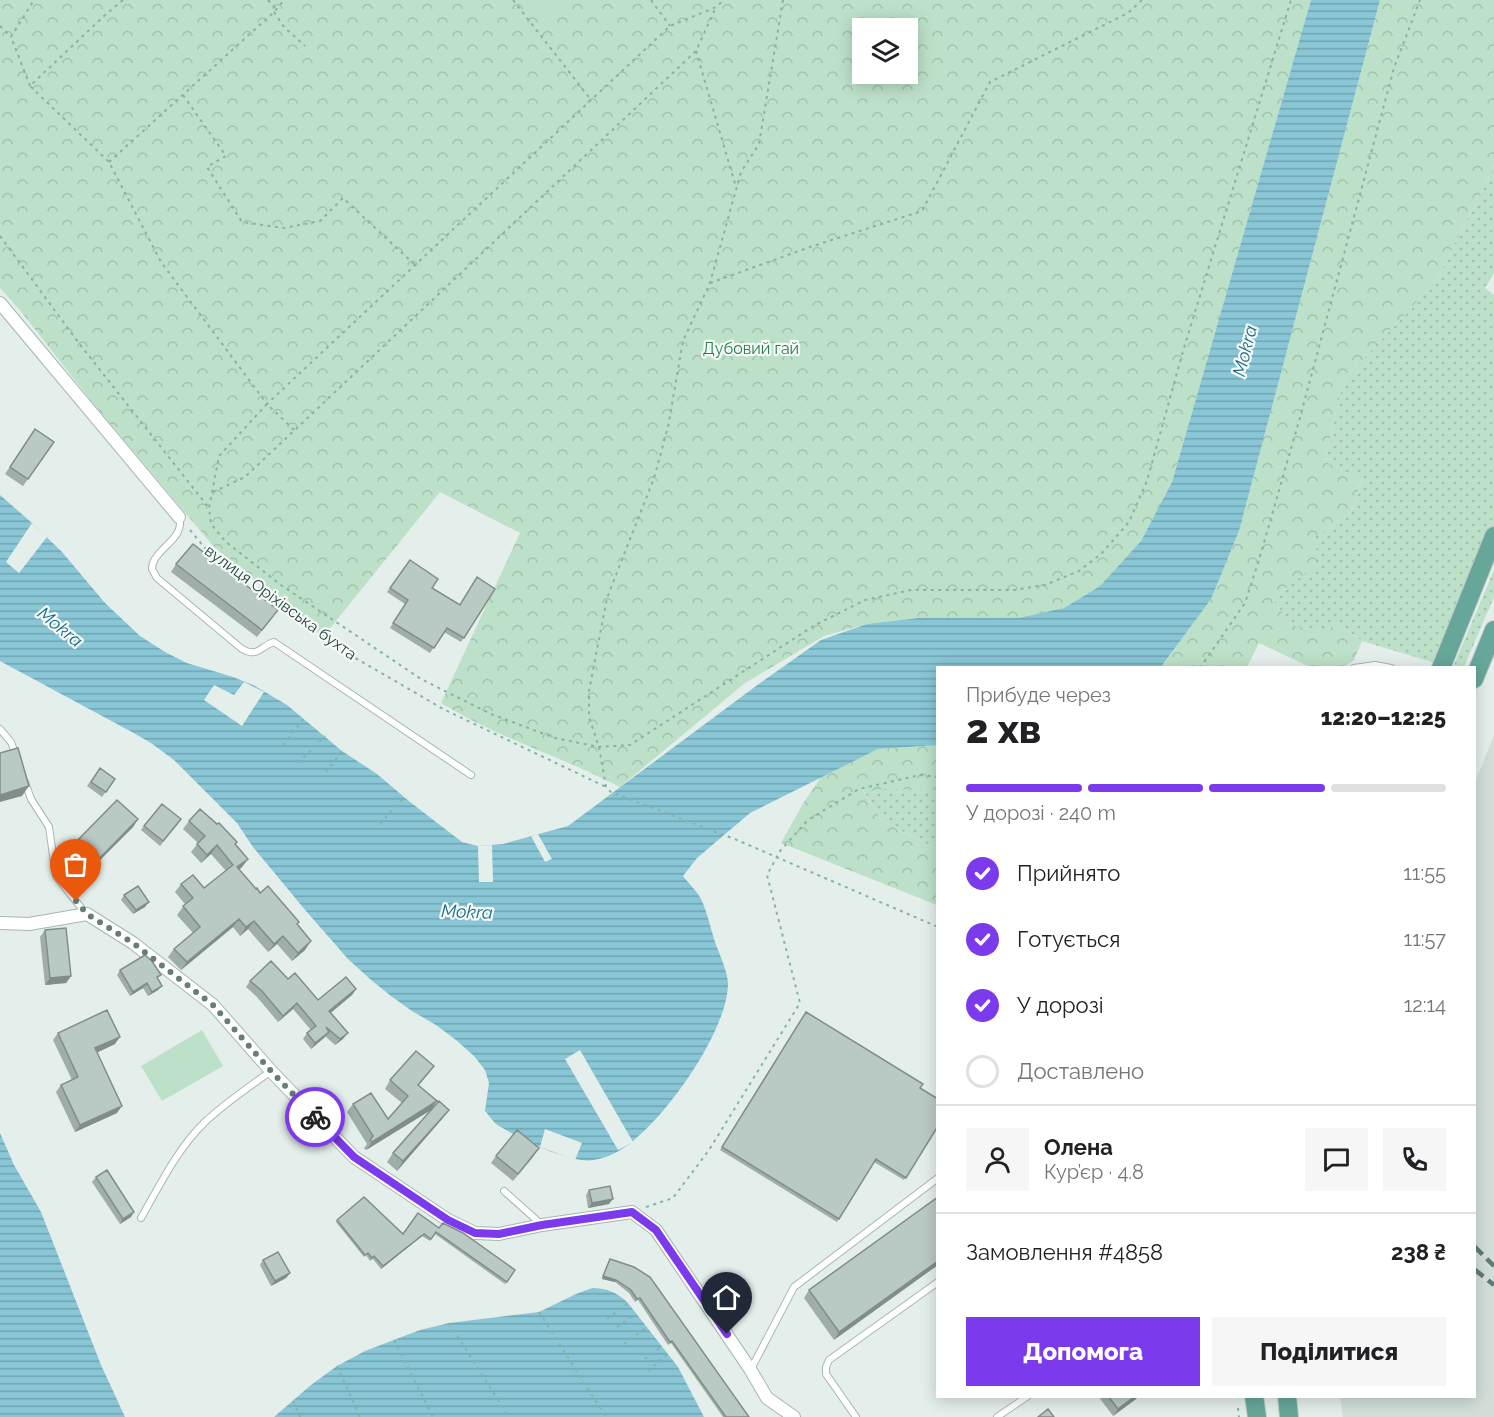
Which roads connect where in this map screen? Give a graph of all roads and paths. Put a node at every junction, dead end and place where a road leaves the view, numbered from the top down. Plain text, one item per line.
1 (34, 0) edge
2 (123, 0) edge
3 (268, 0) edge
4 (284, 0) edge
5 (513, 0) edge
6 (651, 0) edge
7 (724, 0) edge
8 (783, 0) edge
9 (1142, 0) edge
10 (1291, 0) edge
11 (1420, 0) edge
12 (716, 7) junction
13 (276, 11) junction
14 (0, 26) edge
15 (670, 26) junction
16 (10, 37) junction
17 (305, 46) dead end
18 (696, 51) junction
19 (30, 86) junction
20 (183, 95) junction
21 (591, 100) junction
22 (109, 162) junction
23 (736, 189) junction
24 (0, 236) edge
25 (415, 265) junction
26 (710, 283) junction
27 (0, 303) edge
28 (267, 404) junction
29 (294, 430) junction
30 (213, 492) junction
31 (209, 508) junction
32 (178, 517) junction
33 (1494, 536) edge
34 (1494, 630) edge
35 (1201, 666) edge
36 (1442, 666) edge
37 (1476, 674) edge
38 (304, 718) dead end
39 (0, 729) edge
40 (325, 736) dead end
41 (283, 745) dead end
42 (599, 747) junction
43 (342, 751) dead end
44 (18, 761) edge
45 (298, 763) dead end
46 (21, 770) edge
47 (326, 772) dead end
48 (471, 774) dead end
49 (936, 777) edge
50 (606, 787) junction
51 (404, 797) dead end
52 (380, 824) dead end
53 (777, 857) junction
54 (87, 914) junction
55 (0, 923) edge
56 (936, 926) edge
57 (271, 1071) junction
58 (936, 1180) edge
59 (504, 1191) dead end
60 (632, 1212) junction
61 (141, 1218) dead end
62 (542, 1225) junction
63 (936, 1283) edge
64 (628, 1304) dead end
65 (539, 1312) dead end
66 (636, 1314) dead end
67 (607, 1319) dead end
68 (449, 1323) dead end
69 (617, 1327) dead end
70 (647, 1327) dead end
71 (394, 1340) dead end
72 (624, 1344) dead end
73 (662, 1346) dead end
74 (668, 1354) dead end
75 (645, 1359) dead end
76 (337, 1366) dead end
77 (750, 1369) junction
78 (648, 1371) dead end
79 (1026, 1398) edge
80 (1254, 1398) edge
81 (1287, 1398) edge
82 (293, 1401) dead end
83 (300, 1417) edge
84 (360, 1417) edge
85 (434, 1417) edge
86 (509, 1417) edge
87 (606, 1417) edge
88 (794, 1417) edge
89 (855, 1417) edge
90 (997, 1417) edge
91 (1257, 1417) edge
92 (1289, 1417) edge

1 - 16 path
2 - 19 path
3 - 13 path
4 - 13 path
5 - 21 path
6 - 15 path
7 - 12 path
8 - 23 path
9 - 26 path
10 - 42 path
11 - 35 path
12 - 15 path
12 - 18 path
13 - 17 path
13 - 20 path
14 - 16 path
15 - 21 path
16 - 19 path
18 - 23 path
18 - 29 path
19 - 22 path
20 - 22 path
20 - 25 path
21 - 25 path
22 - 28 path
23 - 26 path
24 - 31 path
25 - 28 path
26 - 42 path
27 - 32 street
28 - 29 path
28 - 30 path
29 - 30 path
30 - 31 path
31 - 42 path
32 - 48 lane
32 - 50 path, вулиця Оріхівська бухта
33 - 36 main road
34 - 37 main road
38 - 41 path
39 - 44 lane
40 - 45 path
42 - 50 path
43 - 47 path
46 - 54 lane
49 - 53 path
50 - 53 path, вулиця Оріхівська бухта
51 - 52 path
53 - 56 path
53 - 60 path
54 - 55 street
54 - 57 street
57 - 61 lane
57 - 62 street
58 - 77 lane
59 - 62 lane
60 - 62 street
60 - 77 street
63 - 89 lane
64 - 67 path
65 - 87 path
66 - 69 path
68 - 86 path
70 - 72 path
71 - 85 path
73 - 75 path
74 - 78 path
76 - 84 path
77 - 88 street
79 - 90 lane
80 - 91 main road
81 - 92 main road
82 - 83 path

